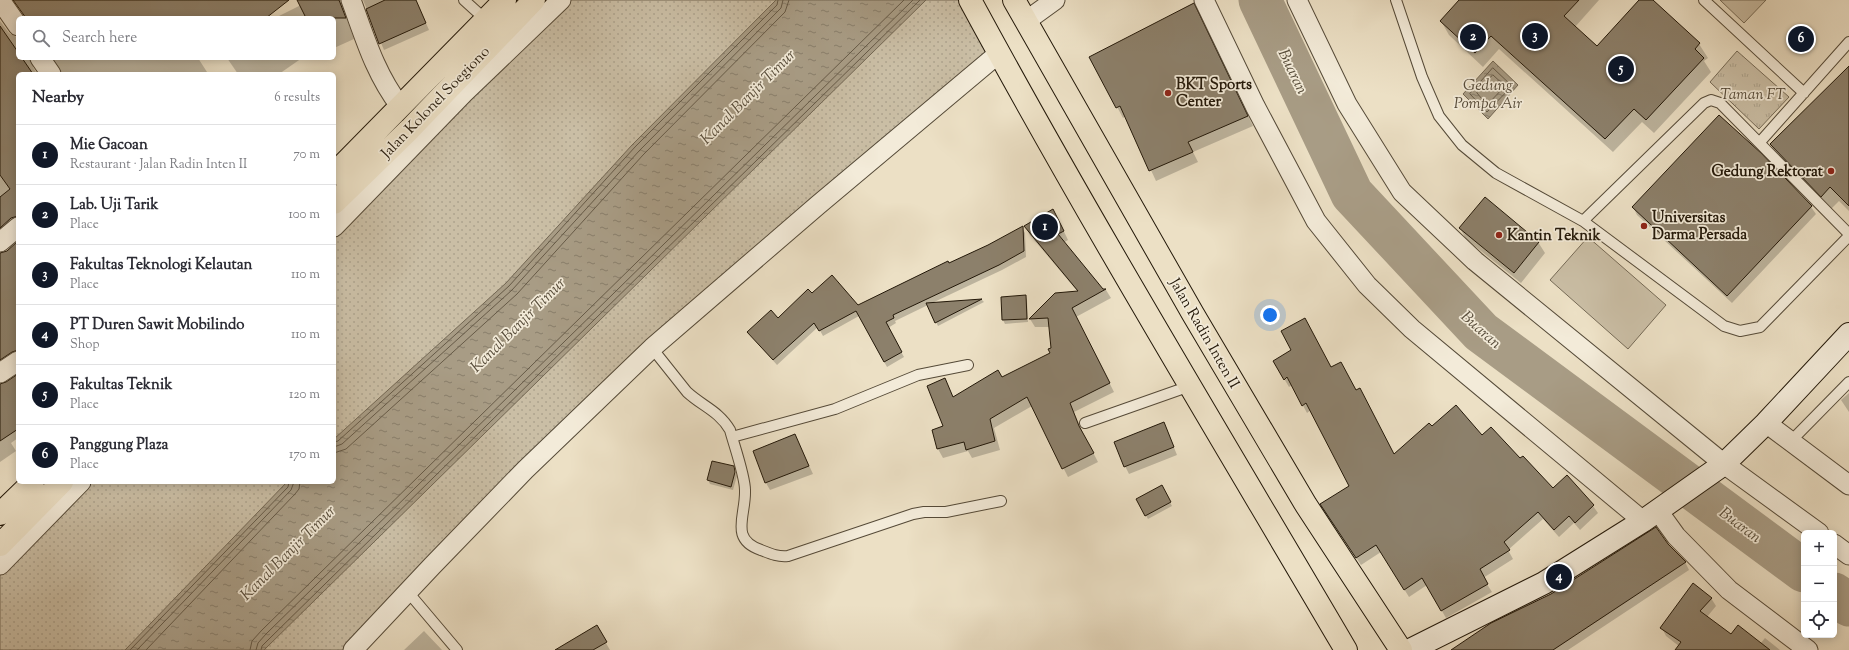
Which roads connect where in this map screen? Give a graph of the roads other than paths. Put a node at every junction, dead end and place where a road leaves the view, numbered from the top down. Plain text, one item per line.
1 (0, 0) edge
2 (351, 0) edge
3 (464, 0) edge
4 (505, 0) edge
5 (534, 0) edge
6 (561, 0) edge
7 (970, 0) edge
8 (1055, 0) edge
9 (1204, 0) edge
10 (1297, 0) edge
11 (1396, 0) edge
12 (1704, 0) edge
13 (1020, 10) edge
14 (486, 20) junction
15 (16, 23) edge
16 (1849, 42) edge
17 (998, 54) junction
18 (41, 60) edge
19 (50, 72) edge
20 (1804, 93) junction
21 (400, 106) junction
22 (1760, 142) junction
23 (336, 172) edge
24 (336, 201) edge
25 (1583, 221) junction
26 (336, 225) edge
27 (16, 229) edge
28 (1849, 235) edge
29 (0, 242) edge
30 (1849, 334) edge
31 (652, 348) junction
32 (16, 362) edge
33 (968, 365) dead end
34 (0, 373) edge
35 (1849, 382) edge
36 (1190, 386) junction
37 (1085, 423) dead end
38 (1766, 423) junction
39 (732, 437) junction
40 (1790, 442) junction
41 (1724, 464) junction
42 (31, 484) edge
43 (60, 484) edge
44 (79, 484) edge
45 (1849, 485) edge
46 (1001, 501) dead end
47 (1655, 513) junction
48 (0, 514) edge
49 (1815, 530) edge
50 (0, 545) edge
51 (1837, 546) edge
52 (1849, 555) edge
53 (0, 565) edge
54 (408, 592) junction
55 (353, 650) edge
56 (457, 650) edge
57 (1346, 650) edge
58 (1401, 650) edge
59 (1410, 650) edge
60 (1808, 650) edge

1 - 15 street
2 - 21 street
3 - 14 lane
4 - 14 main road, Jalan Kolonel Soegiono
5 - 24 main road, Jalan Kolonel Soegiono
6 - 26 street
7 - 17 main road
8 - 13 street
9 - 47 street
10 - 41 street
11 - 25 lane
12 - 20 lane
13 - 58 main road, Jalan Radin Inten II
14 - 21 main road, Jalan Kolonel Soegiono
16 - 20 lane
17 - 31 street
17 - 36 main road
18 - 19 street
20 - 22 lane
21 - 23 main road, Jalan Kolonel Soegiono
22 - 25 lane
22 - 28 lane
25 - 28 lane
27 - 29 street
30 - 38 street
31 - 39 lane
31 - 54 street
32 - 34 street
33 - 39 lane
35 - 40 lane
36 - 37 lane
36 - 57 main road
38 - 40 street
38 - 41 street
39 - 46 lane
40 - 45 street
41 - 47 street
41 - 49 street
42 - 48 main road
43 - 50 main road
44 - 53 street
47 - 59 street
47 - 60 street
51 - 52 street
54 - 55 street
54 - 56 lane

